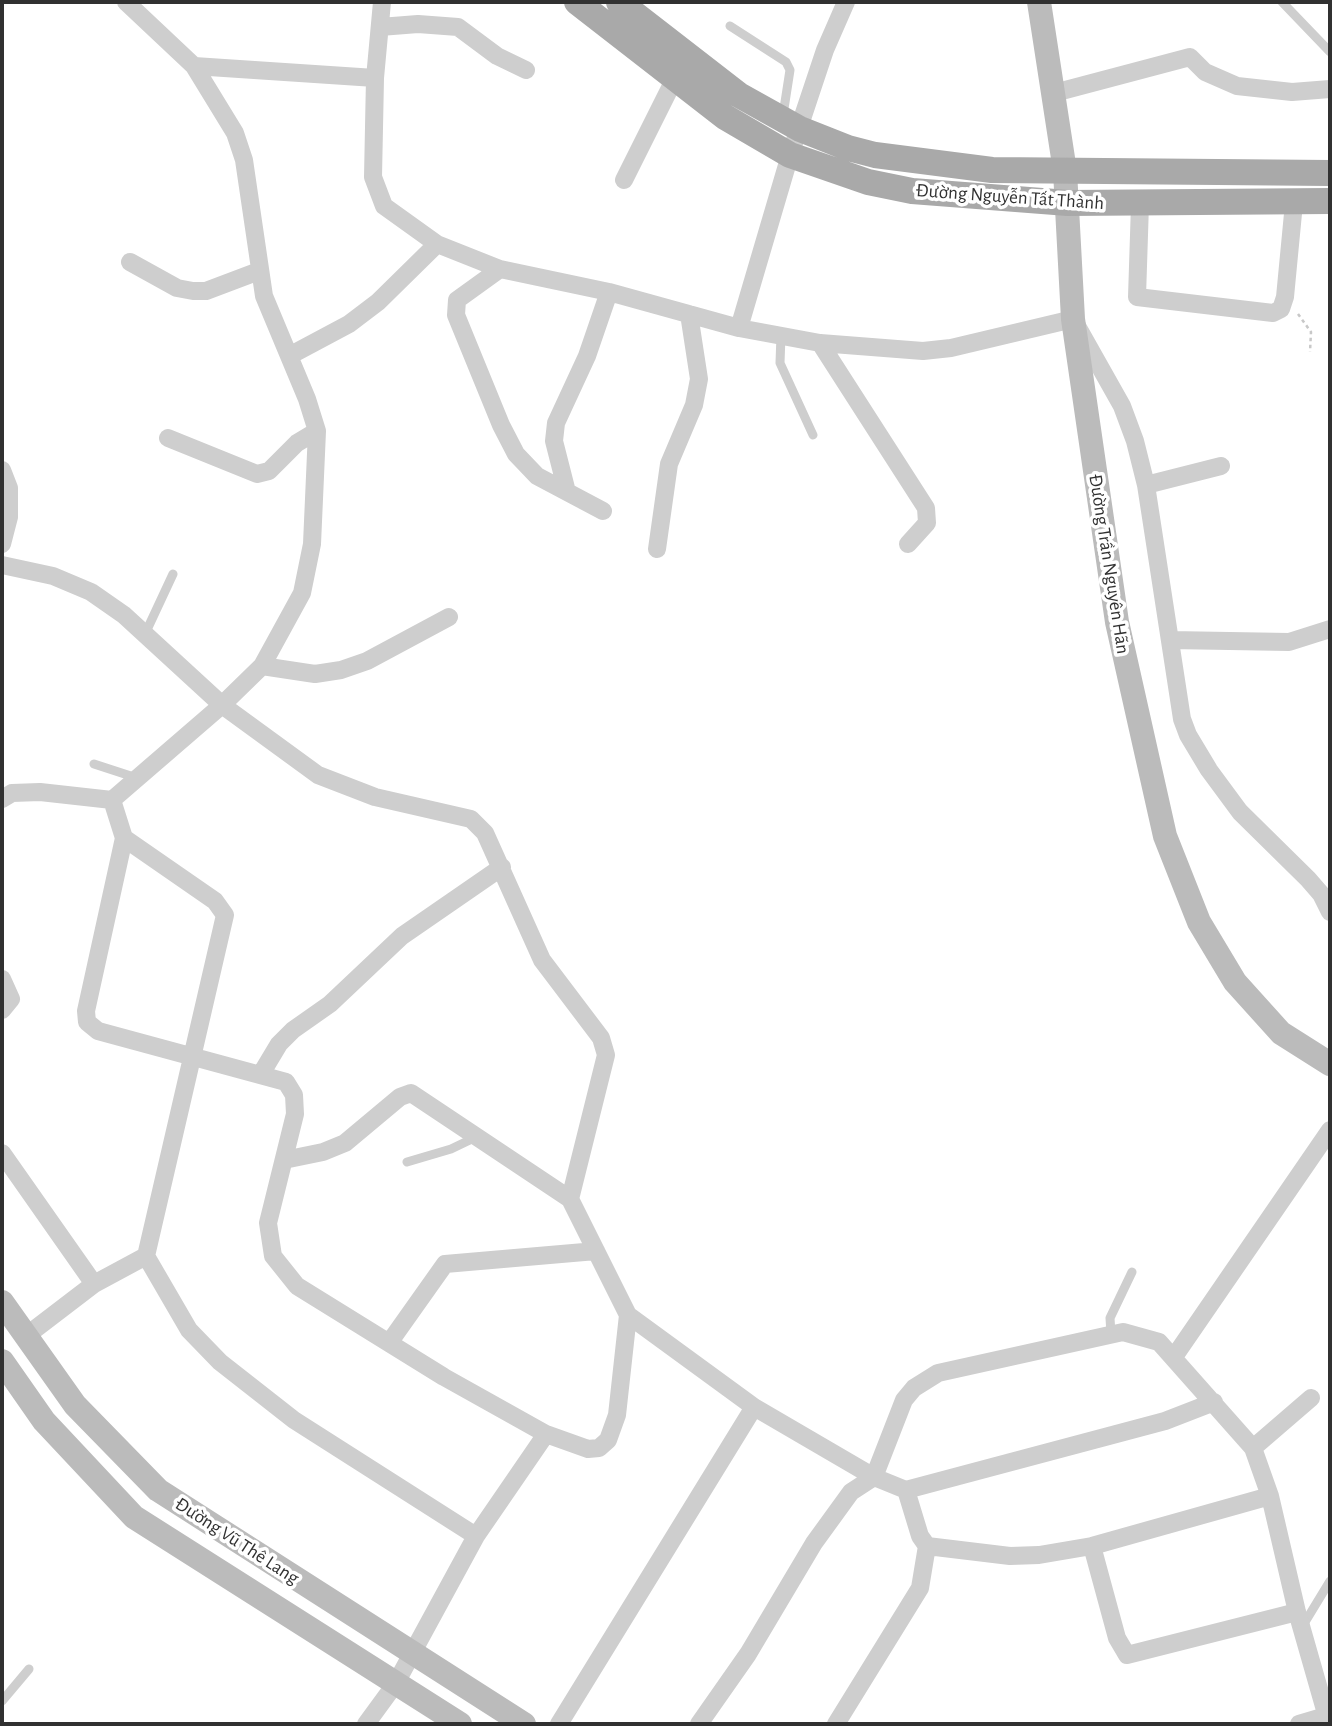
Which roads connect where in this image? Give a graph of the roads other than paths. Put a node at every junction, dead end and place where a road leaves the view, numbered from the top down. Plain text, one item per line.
1 (126, 2) edge
2 (382, 2) edge
3 (577, 2) edge
4 (619, 2) edge
5 (846, 2) edge
6 (1039, 2) edge
7 (1282, 2) edge
8 (730, 26) dead end
9 (380, 27) junction
10 (1330, 52) edge
11 (194, 66) junction
12 (526, 70) dead end
13 (375, 78) junction
14 (676, 78) junction
15 (1330, 89) edge
16 (1054, 93) junction
17 (791, 125) junction
18 (790, 155) junction
19 (1065, 171) junction
20 (1330, 173) edge
21 (624, 180) dead end
22 (1330, 201) edge
23 (1068, 203) junction
24 (1294, 203) junction
25 (1140, 204) junction
26 (437, 244) junction
27 (130, 262) dead end
28 (500, 269) junction
29 (259, 271) junction
30 (609, 292) junction
31 (689, 314) junction
32 (1073, 319) junction
33 (738, 328) junction
34 (781, 335) junction
35 (820, 343) junction
36 (289, 356) junction
37 (317, 431) junction
38 (813, 435) dead end
39 (168, 438) dead end
40 (1221, 466) dead end
41 (2, 470) edge
42 (1146, 485) junction
43 (567, 492) junction
44 (604, 511) dead end
45 (2, 544) edge
46 (908, 544) dead end
47 (657, 549) dead end
48 (2, 565) edge
49 (173, 574) dead end
50 (449, 617) dead end
51 (1330, 629) edge
52 (145, 634) junction
53 (1170, 640) junction
54 (262, 666) junction
55 (222, 705) junction
56 (94, 764) dead end
57 (137, 778) junction
58 (2, 799) edge
59 (112, 800) junction
60 (124, 838) junction
61 (502, 867) junction
62 (1330, 912) edge
63 (2, 979) edge
64 (2, 1010) edge
65 (192, 1058) junction
66 (1330, 1064) edge
67 (261, 1074) junction
68 (1330, 1130) edge
69 (476, 1137) junction
70 (2, 1153) edge
71 (284, 1160) junction
72 (407, 1162) dead end
73 (570, 1199) junction
74 (596, 1251) junction
75 (146, 1256) junction
76 (1132, 1272) dead end
77 (94, 1284) junction
78 (2, 1302) edge
79 (628, 1315) junction
80 (1111, 1334) junction
81 (26, 1336) junction
82 (389, 1343) junction
83 (1174, 1357) junction
84 (2, 1361) edge
85 (1311, 1398) dead end
86 (1214, 1402) junction
87 (754, 1407) junction
88 (546, 1434) junction
89 (1253, 1448) junction
90 (874, 1477) junction
91 (905, 1490) junction
92 (1270, 1496) junction
93 (476, 1535) junction
94 (927, 1546) junction
95 (1092, 1546) junction
96 (1330, 1581) edge
97 (1300, 1620) junction
98 (412, 1653) junction
99 (29, 1669) dead end
100 (396, 1683) junction
101 (2, 1700) edge
102 (1328, 1720) edge
103 (366, 1724) edge
104 (460, 1724) edge
105 (524, 1724) edge
106 (559, 1724) edge
107 (699, 1724) edge
108 (836, 1724) edge
109 (1299, 1724) edge

1 - 11 street
2 - 9 street
3 - 14 main road, Đường Nguyễn Tất Thành
4 - 17 main road, Đường Nguyễn Tất Thành
5 - 17 street
6 - 16 street, Đường Trần Nguyên Hãn
7 - 10 lane
8 - 17 lane
9 - 12 street
9 - 13 street
11 - 13 street
11 - 29 street
13 - 26 street
14 - 18 main road, Đường Nguyễn Tất Thành
14 - 21 street
15 - 16 street
16 - 19 street, Đường Trần Nguyên Hãn
17 - 18 street
17 - 19 main road, Đường Nguyễn Tất Thành
18 - 23 main road, Đường Nguyễn Tất Thành
18 - 33 street
19 - 20 main road, Đường Nguyễn Tất Thành
19 - 23 street, Đường Trần Nguyên Hãn
22 - 24 main road, Đường Nguyễn Tất Thành
23 - 25 main road, Đường Nguyễn Tất Thành
23 - 32 street, Đường Trần Nguyên Hãn
24 - 25 main road, Đường Nguyễn Tất Thành
24 - 25 street
26 - 28 street
26 - 36 street
27 - 29 street
28 - 30 street
28 - 43 street
29 - 36 street
30 - 31 street
30 - 43 street
31 - 33 street
31 - 47 street
32 - 35 street
32 - 42 street
32 - 66 street, Đường Trần Nguyên Hãn
33 - 34 street
34 - 35 street
34 - 38 lane
35 - 46 street
36 - 37 street
37 - 39 street
37 - 54 street
40 - 42 street
41 - 45 street
42 - 53 street
43 - 44 street
48 - 52 street
49 - 52 lane
50 - 54 street
51 - 53 street
52 - 55 street
53 - 62 street
54 - 55 street
55 - 57 street
55 - 61 street
56 - 57 lane
57 - 59 street
58 - 59 street
59 - 60 street
60 - 65 street
60 - 65 street
61 - 67 street
61 - 73 street
63 - 64 street
65 - 67 street
65 - 75 street
67 - 71 street
68 - 83 street
69 - 71 street
69 - 72 lane
69 - 73 street
70 - 77 street
71 - 82 street
73 - 74 street
74 - 79 street
74 - 82 street
75 - 77 street
75 - 93 street
76 - 80 lane
77 - 81 street
78 - 81 street, Đường Vũ Thê Lang
79 - 87 street
79 - 88 street
80 - 83 street
80 - 90 street
81 - 98 street, Đường Vũ Thê Lang
82 - 88 street
83 - 86 street
84 - 100 street, Đường Vũ Thê Lang
85 - 89 street
86 - 89 street
86 - 91 street
87 - 90 street
87 - 106 street
88 - 93 street
89 - 92 street
90 - 91 street
90 - 107 street
91 - 94 street
92 - 95 street
92 - 97 street
93 - 98 street
94 - 95 street
94 - 108 street
95 - 97 street
96 - 97 lane
97 - 102 street
98 - 100 street
98 - 105 street, Đường Vũ Thê Lang
99 - 101 lane
100 - 103 street
100 - 104 street, Đường Vũ Thê Lang
102 - 109 street

